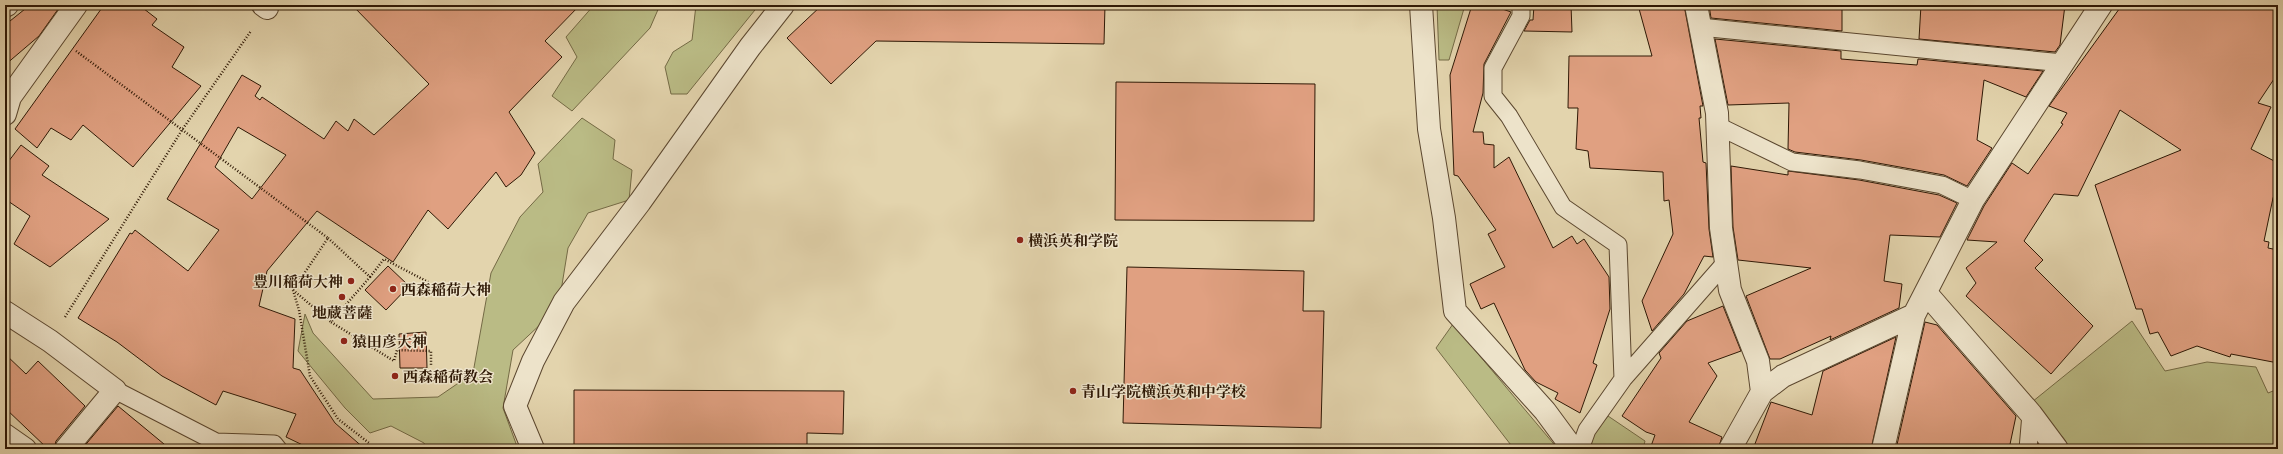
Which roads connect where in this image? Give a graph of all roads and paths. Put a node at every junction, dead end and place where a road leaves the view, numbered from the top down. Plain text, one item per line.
1 (76, 5) edge
2 (783, 5) edge
3 (1421, 5) edge
4 (1521, 5) edge
5 (1696, 5) edge
6 (2101, 5) edge
7 (265, 6) edge
8 (1700, 27) junction
9 (55, 35) junction
10 (2063, 63) junction
11 (7, 100) edge
12 (1718, 126) junction
13 (182, 130) junction
14 (1973, 200) junction
15 (328, 238) junction
16 (1726, 262) junction
17 (370, 277) junction
18 (430, 283) dead end
19 (292, 290) junction
20 (1926, 293) junction
21 (5, 312) edge
22 (1914, 315) junction
23 (331, 322) junction
24 (50, 341) junction
25 (431, 366) dead end
26 (1623, 379) junction
27 (115, 390) junction
28 (1762, 392) junction
29 (2031, 414) junction
30 (5, 435) edge
31 (369, 443) dead end
32 (25, 449) edge
33 (66, 449) edge
34 (278, 449) edge
35 (533, 449) edge
36 (1573, 449) edge
37 (1580, 449) edge
38 (1730, 449) edge
39 (1883, 449) edge
40 (2028, 449) edge
41 (2057, 449) edge

1 - 9 street
2 - 35 street
3 - 36 street
4 - 26 lane
5 - 8 street
6 - 10 street
7 - 13 path
8 - 10 lane
8 - 12 street
9 - 11 street
9 - 13 path
10 - 14 street
12 - 14 lane
12 - 16 street
13 - 15 path
13 - 24 path
14 - 20 street
15 - 17 path
15 - 19 path
16 - 26 lane
16 - 28 street
17 - 18 path
17 - 23 path
19 - 23 path
19 - 31 path
20 - 22 street
20 - 29 street
21 - 24 street
22 - 28 street
22 - 39 street
23 - 25 path
24 - 27 street
26 - 37 lane
27 - 33 street
27 - 34 lane
28 - 38 street
29 - 40 lane
29 - 41 street
30 - 32 street

